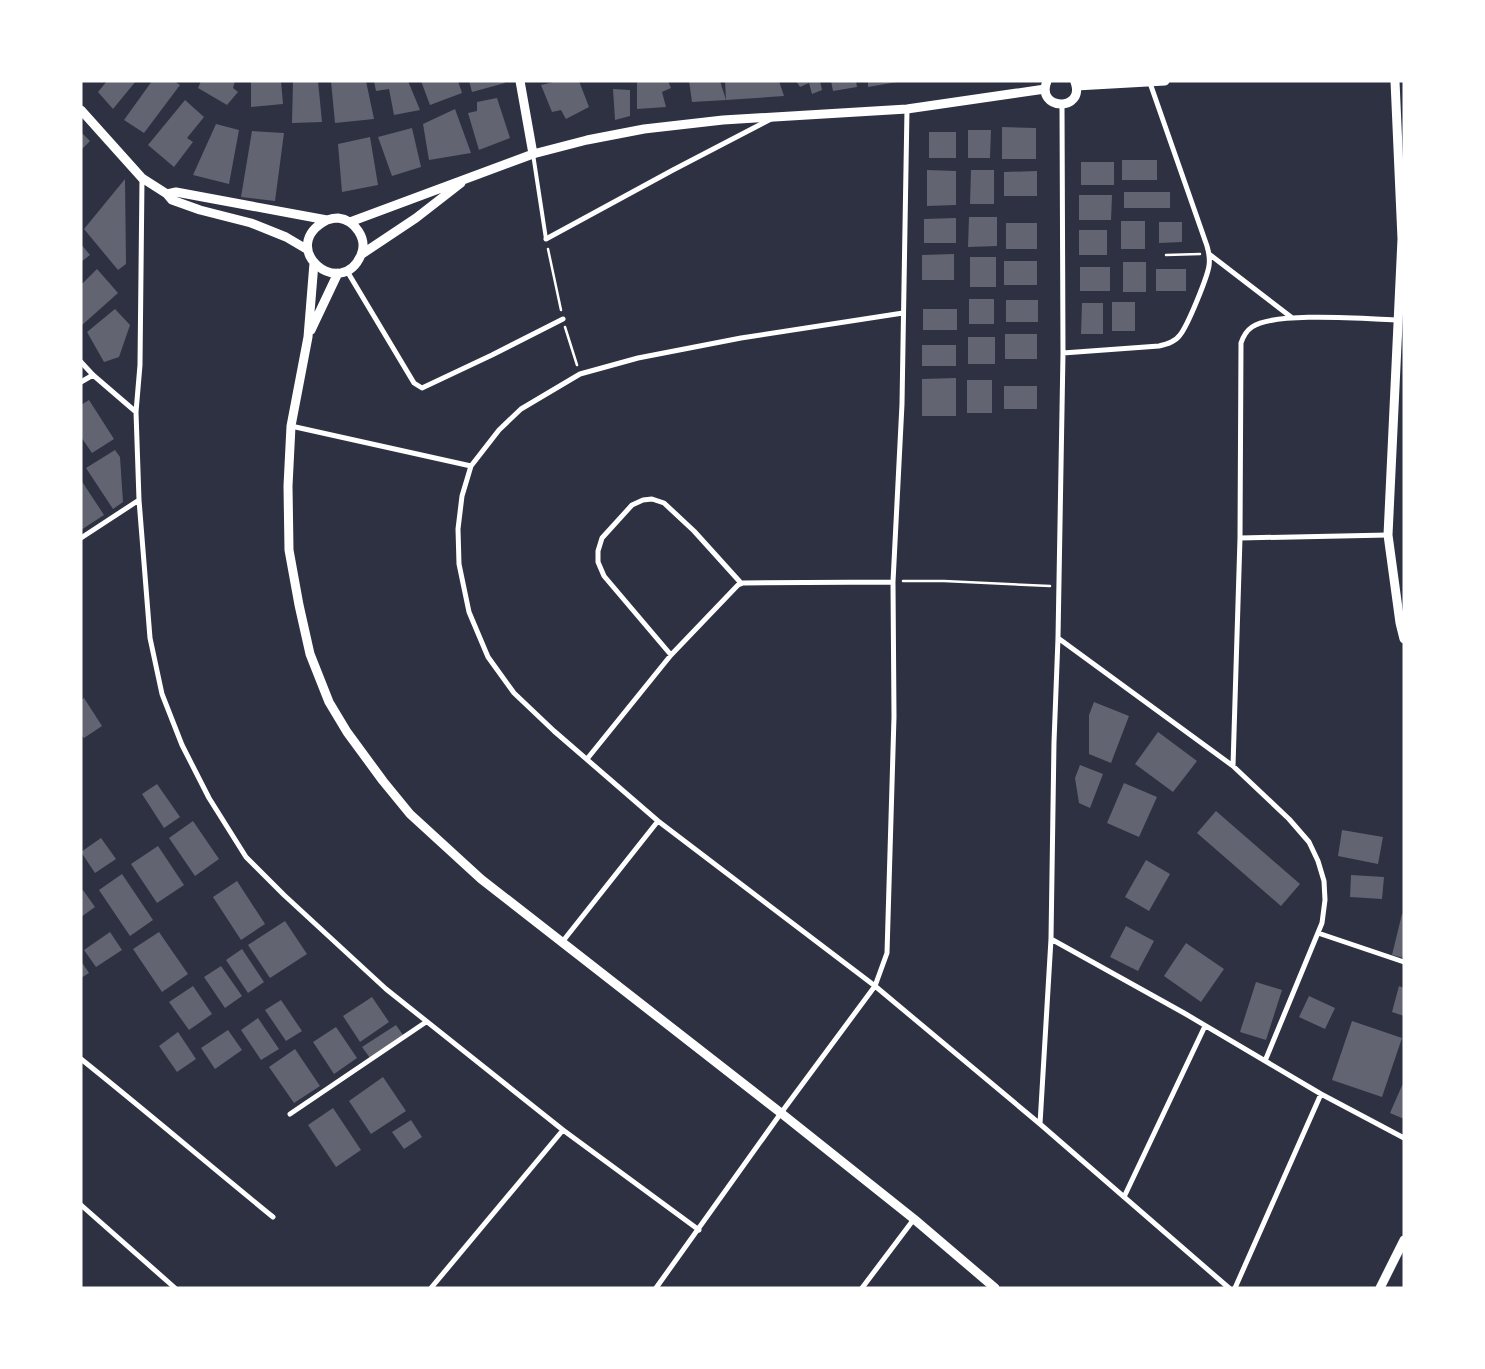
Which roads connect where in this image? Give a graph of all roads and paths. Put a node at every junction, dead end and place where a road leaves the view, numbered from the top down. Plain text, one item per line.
1 (520, 81) edge
2 (1165, 81) edge
3 (1395, 81) edge
4 (1150, 83) junction
5 (1075, 84) edge
6 (1046, 85) edge
7 (1062, 104) junction
8 (906, 109) junction
9 (81, 110) edge
10 (773, 118) junction
11 (1401, 144) edge
12 (533, 154) junction
13 (142, 178) junction
14 (469, 178) junction
15 (167, 194) junction
16 (327, 220) junction
17 (350, 222) junction
18 (546, 239) junction
19 (308, 250) junction
20 (362, 254) junction
21 (1209, 254) junction
22 (1166, 255) dead end
23 (314, 263) junction
24 (343, 272) junction
25 (903, 313) junction
26 (1291, 317) junction
27 (563, 319) junction
28 (1399, 320) junction
29 (308, 337) junction
30 (1063, 353) junction
31 (81, 362) edge
32 (580, 374) junction
33 (93, 375) junction
34 (81, 382) edge
35 (136, 412) junction
36 (291, 426) junction
37 (471, 466) junction
38 (139, 500) junction
39 (1388, 535) junction
40 (81, 538) edge
41 (1240, 538) junction
42 (893, 582) junction
43 (741, 584) junction
44 (1059, 587) junction
45 (1058, 638) junction
46 (1404, 639) edge
47 (671, 656) junction
48 (587, 759) junction
49 (1233, 766) junction
50 (658, 821) junction
51 (1318, 933) junction
52 (1051, 939) junction
53 (563, 941) junction
54 (1404, 962) edge
55 (875, 986) junction
56 (426, 1022) junction
57 (1205, 1026) junction
58 (81, 1059) edge
59 (1264, 1061) junction
60 (1322, 1094) junction
61 (782, 1113) junction
62 (290, 1114) dead end
63 (1040, 1124) junction
64 (563, 1130) junction
65 (1404, 1138) edge
66 (1124, 1197) junction
67 (81, 1205) edge
68 (273, 1218) dead end
69 (914, 1219) junction
70 (699, 1230) junction
71 (1404, 1240) edge
72 (175, 1288) edge
73 (431, 1288) edge
74 (656, 1288) edge
75 (862, 1288) edge
76 (995, 1288) edge
77 (1229, 1288) edge
78 (1235, 1288) edge
79 (1380, 1288) edge

1 - 12 street
2 - 4 street
3 - 11 street
4 - 5 street
4 - 21 street
5 - 7 street
6 - 7 street
6 - 8 street
7 - 30 street
8 - 10 street
8 - 25 street
9 - 13 street
10 - 12 street
10 - 18 street
11 - 28 street
12 - 14 street
12 - 18 lane
13 - 15 street
13 - 35 street
14 - 17 street
14 - 20 street
15 - 16 street
15 - 19 street
16 - 17 street
16 - 19 street
17 - 20 street
18 - 27 path
19 - 23 street
20 - 24 street
21 - 22 path
21 - 26 street
21 - 30 street
23 - 24 street
23 - 29 street
24 - 27 street
24 - 29 street
25 - 32 street
25 - 42 street
26 - 28 street
26 - 41 street
27 - 32 path
28 - 39 street
29 - 36 street
30 - 44 street
31 - 33 street
32 - 37 street
33 - 34 street
33 - 35 street
35 - 38 street
36 - 37 street
36 - 53 street
37 - 48 street
38 - 40 street
38 - 56 street
39 - 41 street
39 - 46 street
41 - 49 street
42 - 43 street
42 - 44 path
42 - 55 street
43 - 47 street
43 - 47 street
44 - 45 street
45 - 49 street
45 - 52 street
47 - 48 street
48 - 50 street
49 - 51 street
50 - 53 street
50 - 55 street
51 - 54 street
51 - 59 street
52 - 57 street
52 - 63 street
53 - 61 street
55 - 61 street
55 - 63 street
56 - 62 street
56 - 64 street
57 - 59 street
57 - 66 street
58 - 68 street
59 - 60 street
60 - 65 street
60 - 78 street
61 - 69 street
61 - 70 street
63 - 66 street
64 - 70 street
64 - 73 street
66 - 77 street
67 - 72 street
69 - 75 street
69 - 76 street
70 - 74 street
71 - 79 street

